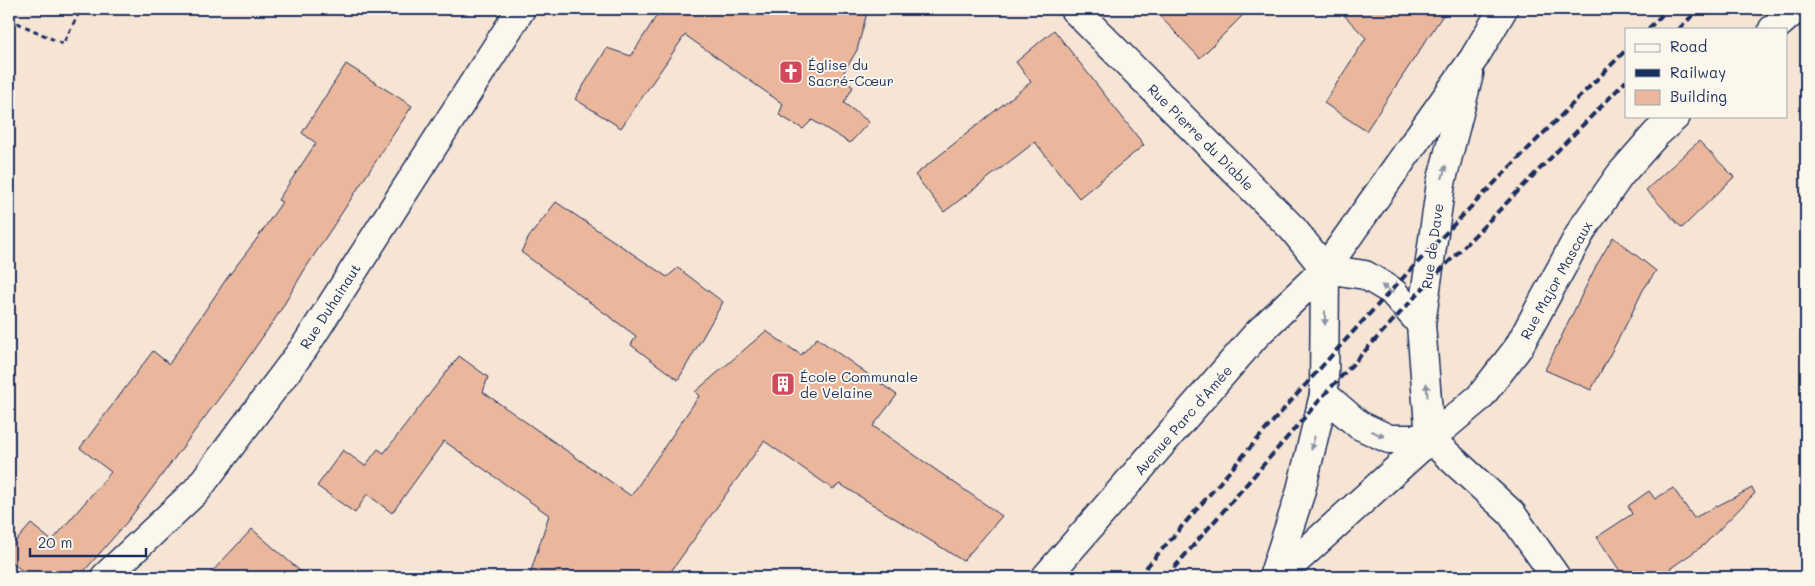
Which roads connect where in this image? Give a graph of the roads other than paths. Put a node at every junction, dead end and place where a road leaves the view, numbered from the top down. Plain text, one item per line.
1 (521, 9) edge
2 (1074, 9) edge
3 (1503, 9) edge
4 (1796, 9) edge
5 (1774, 28) edge
6 (1474, 58) junction
7 (1674, 118) edge
8 (1325, 269) junction
9 (1420, 324) junction
10 (1324, 396) junction
11 (1430, 439) junction
12 (105, 577) edge
13 (1046, 577) edge
14 (1273, 577) edge
15 (1278, 577) edge
16 (1556, 577) edge

1 - 12 street, Rue Duhainaut
2 - 8 street, Rue Pierre du Diable
3 - 6 street, Rue de Dave
4 - 5 street
6 - 8 street, Rue de Dave
9 -> 6 street, Rue de Dave
7 - 11 street, Rue Major Mascaux
9 -> 8 street
8 -> 10 street
8 - 13 street, Avenue Parc d'Amée
11 -> 9 street, Rue de Dave
10 -> 11 street
10 -> 14 street
11 - 15 street
11 - 16 street

